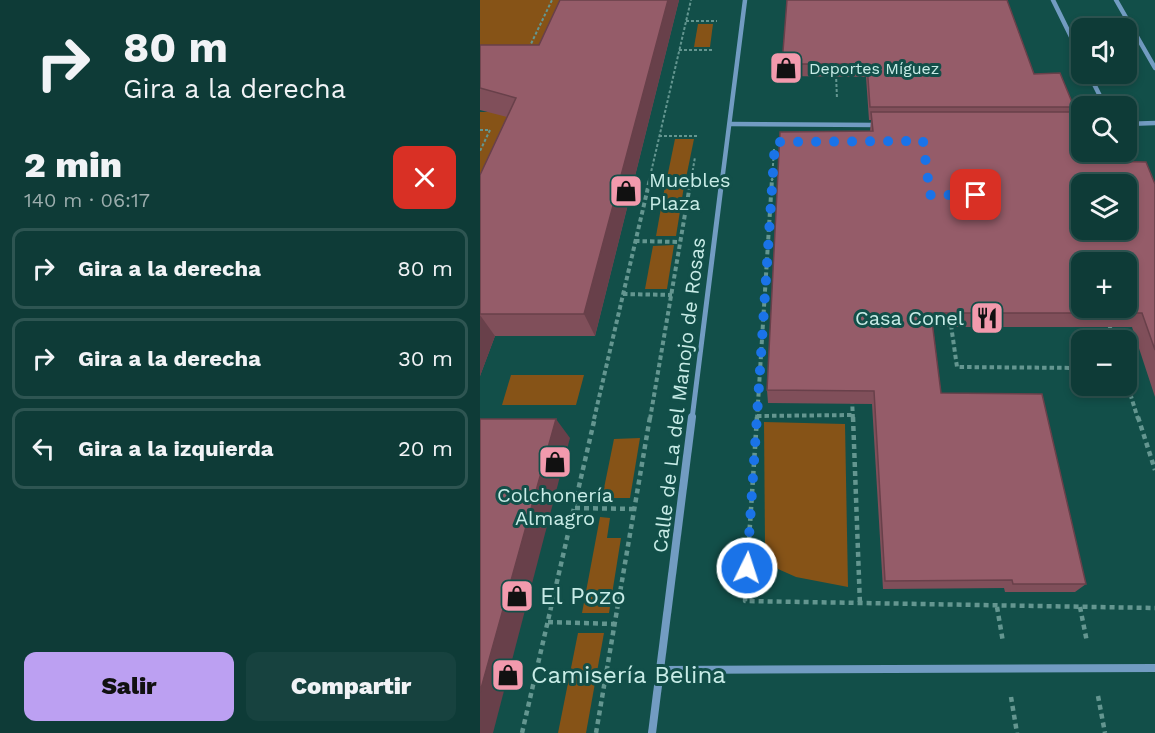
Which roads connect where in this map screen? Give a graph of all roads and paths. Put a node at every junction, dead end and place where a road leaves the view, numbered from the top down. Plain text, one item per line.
1 (552, 0) edge
2 (691, 0) edge
3 (745, 0) edge
4 (1053, 0) edge
5 (1116, 0) edge
6 (720, 11) dead end
7 (686, 21) junction
8 (718, 21) junction
9 (716, 31) dead end
10 (1071, 37) edge
11 (714, 41) dead end
12 (679, 50) junction
13 (712, 50) junction
14 (526, 53) edge
15 (711, 59) dead end
16 (836, 68) edge
17 (1155, 68) edge
18 (1155, 123) edge
19 (730, 124) junction
20 (837, 124) junction
21 (1137, 124) edge
22 (885, 125) edge
23 (700, 126) dead end
24 (480, 130) edge
25 (659, 136) junction
26 (699, 136) junction
27 (775, 142) dead end
28 (480, 151) edge
29 (649, 183) junction
30 (691, 183) junction
31 (635, 241) junction
32 (680, 242) junction
33 (623, 294) junction
34 (672, 295) junction
35 (1107, 318) edge
36 (950, 321) edge
37 (1111, 330) edge
38 (1071, 368) edge
39 (851, 393) edge
40 (1131, 396) edge
41 (853, 415) junction
42 (757, 416) junction
43 (1153, 460) edge
44 (1155, 470) edge
45 (575, 508) junction
46 (634, 509) junction
47 (860, 605) junction
48 (1155, 608) edge
49 (548, 622) junction
50 (614, 624) junction
51 (1155, 668) edge
52 (661, 670) junction
53 (522, 733) edge
54 (596, 733) edge
55 (652, 733) edge

1 - 14 path
2 - 7 path
3 - 19 street, Calle de La del Manojo de Rosas
4 - 10 street
5 - 17 street
6 - 8 path
7 - 8 path
7 - 12 path
8 - 9 path
11 - 13 path
12 - 13 path
12 - 25 path
13 - 15 path
16 - 20 path
18 - 21 street
19 - 20 street
19 - 52 street, Calle de La del Manojo de Rosas
20 - 22 street
23 - 26 path
24 - 28 path
25 - 26 path
25 - 29 path
26 - 30 path
27 - 42 path
29 - 30 path
29 - 31 path
30 - 32 path
31 - 32 path
31 - 33 path
32 - 34 path
33 - 34 path
33 - 45 path
34 - 46 path
35 - 37 path
36 - 38 path
39 - 41 path
40 - 43 path
41 - 42 path
41 - 47 path
42 - 47 path
43 - 44 path
45 - 46 path
45 - 49 path
46 - 50 path
47 - 48 path
49 - 50 path
49 - 53 path
50 - 54 path
51 - 52 street
52 - 55 street, Calle de La del Manojo de Rosas

